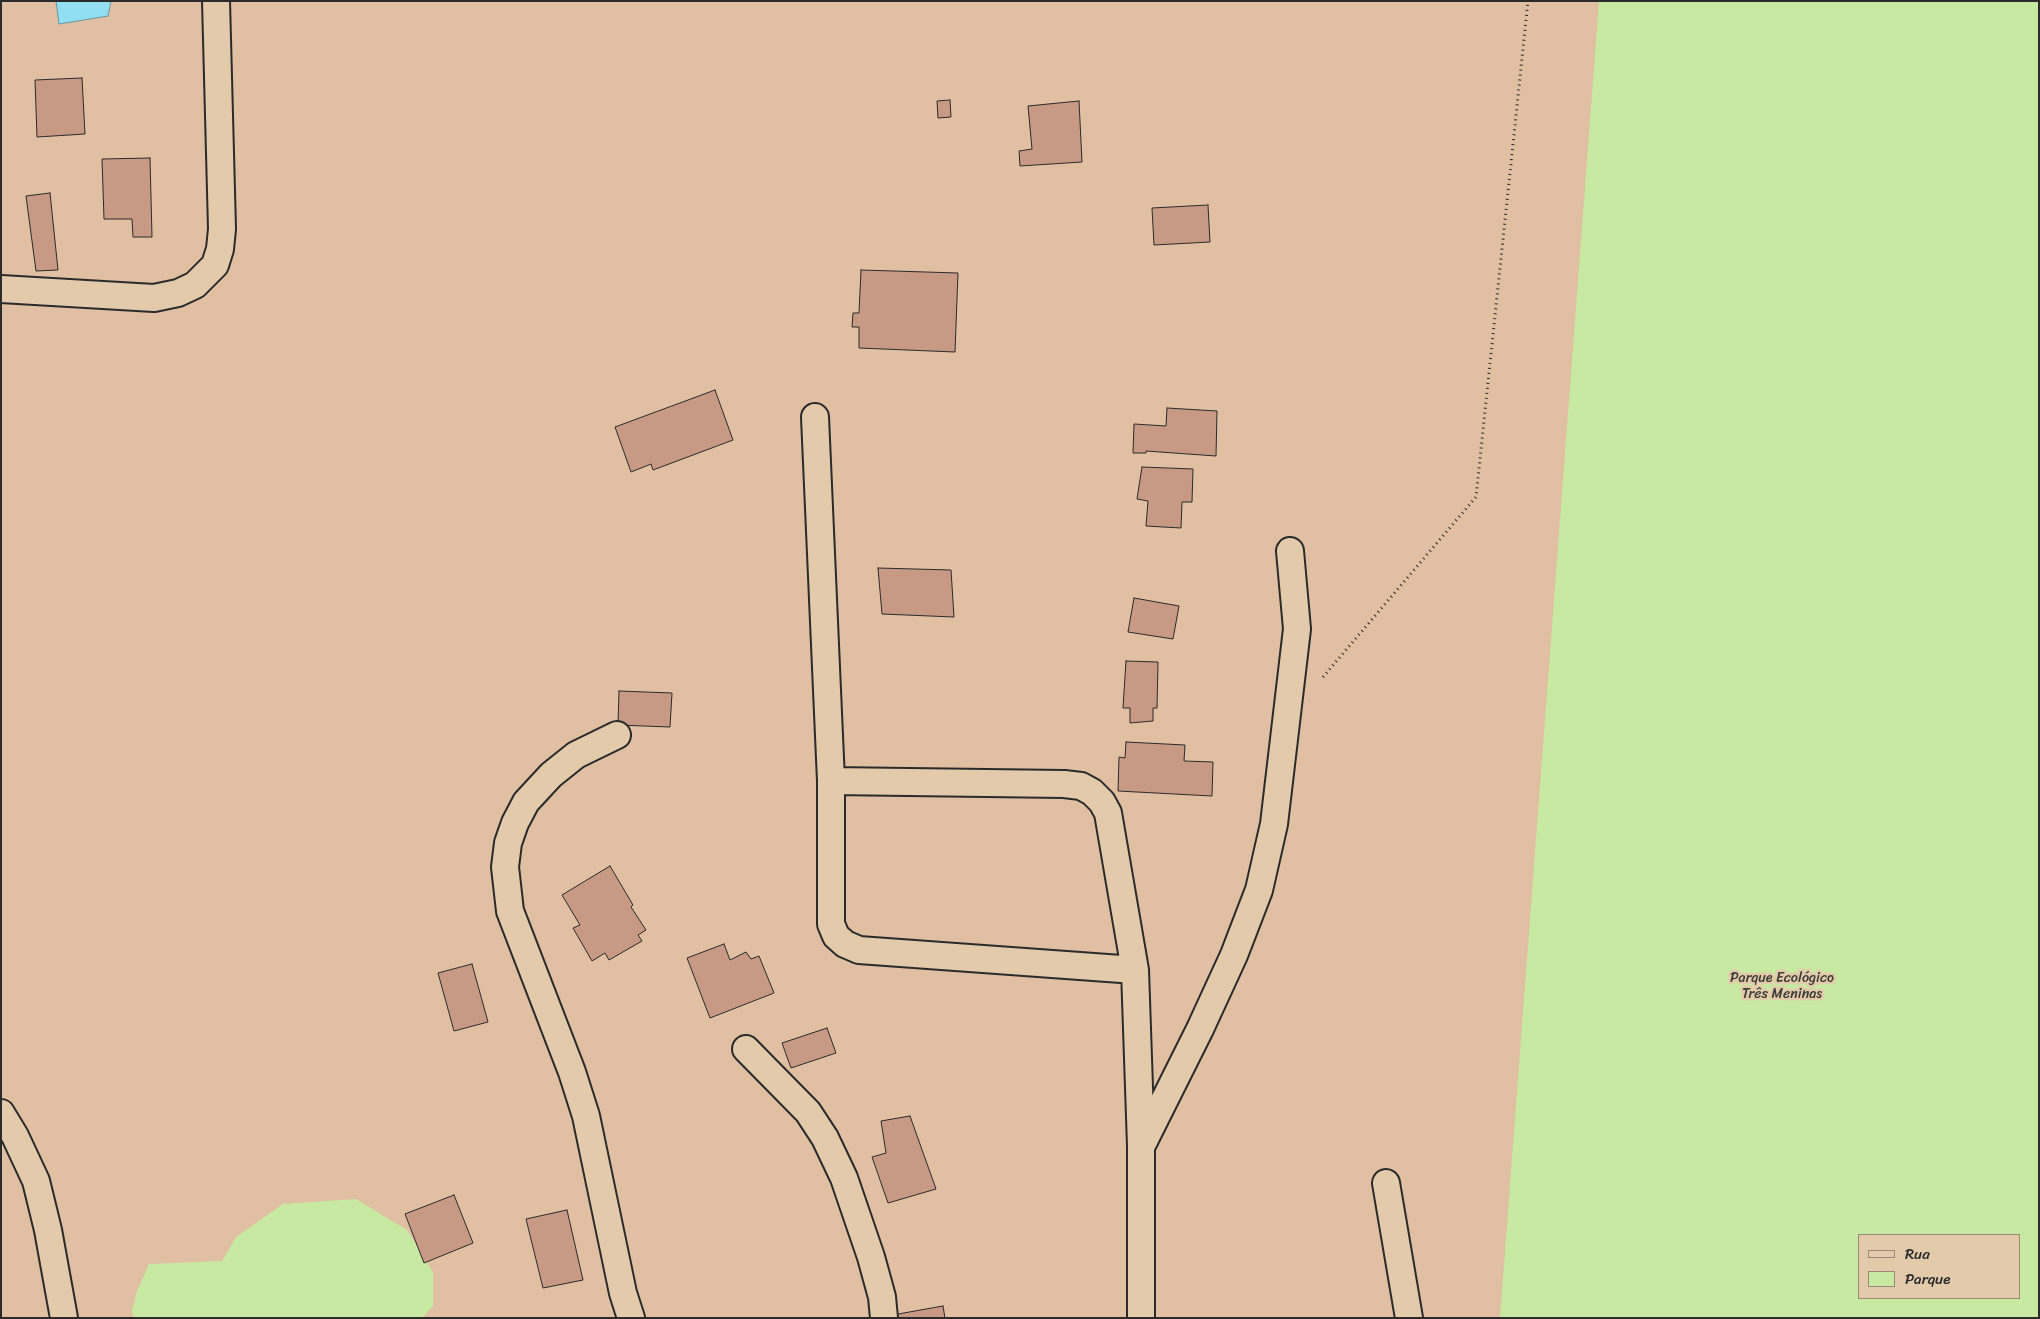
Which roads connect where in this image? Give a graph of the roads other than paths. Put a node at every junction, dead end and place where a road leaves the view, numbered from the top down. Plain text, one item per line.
1 (216, 1) edge
2 (1, 289) edge
3 (815, 417) dead end
4 (1290, 550) dead end
5 (616, 735) dead end
6 (831, 781) junction
7 (1135, 970) junction
8 (746, 1049) dead end
9 (1, 1113) edge
10 (1141, 1146) junction
11 (1386, 1183) dead end
12 (64, 1318) edge
13 (632, 1318) edge
14 (884, 1318) edge
15 (1141, 1318) edge
16 (1409, 1318) edge

1 - 2 street
3 - 6 street
4 - 10 street
5 - 13 street
6 - 7 street
6 - 7 street
7 - 10 street
8 - 14 street
9 - 12 street
10 - 15 street
11 - 16 street

